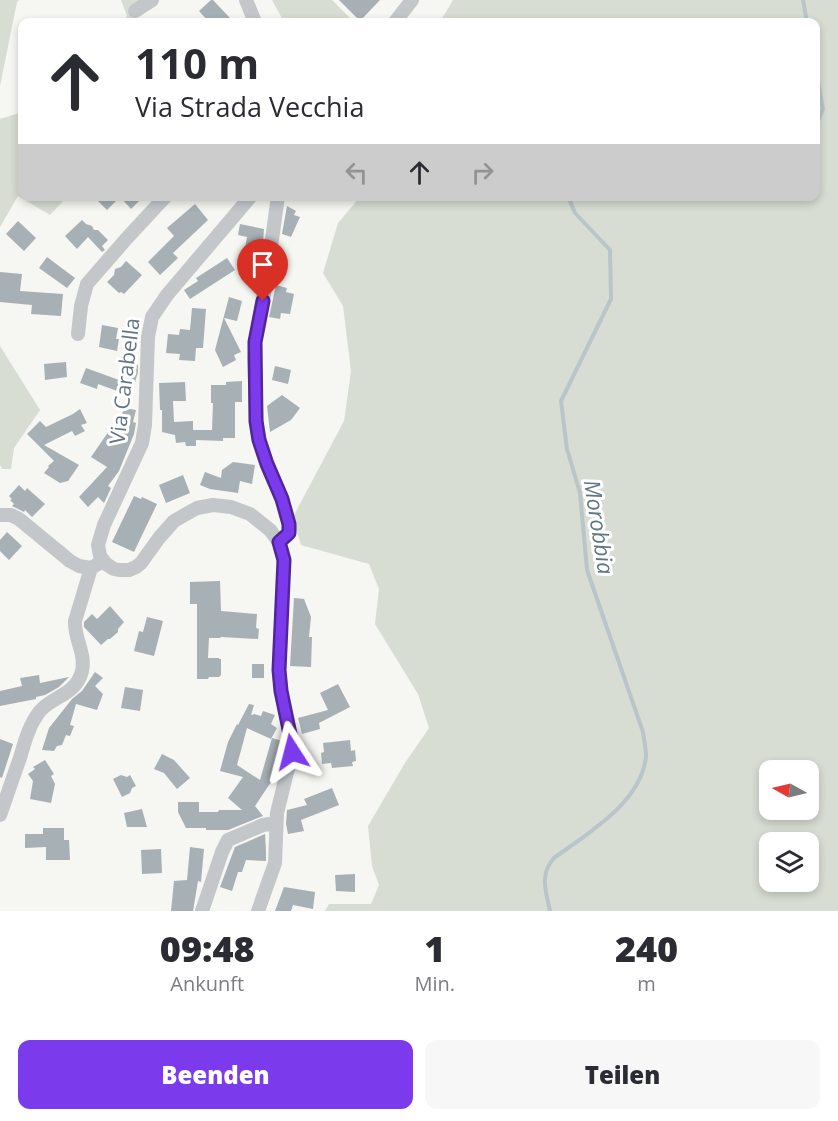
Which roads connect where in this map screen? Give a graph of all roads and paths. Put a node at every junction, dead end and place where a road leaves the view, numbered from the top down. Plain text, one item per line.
1 (152, 0) edge
2 (246, 0) edge
3 (412, 0) edge
4 (135, 10) dead end
5 (253, 18) edge
6 (398, 18) edge
7 (161, 201) edge
8 (247, 201) edge
9 (277, 201) edge
10 (78, 334) dead end
11 (0, 515) edge
12 (279, 542) junction
13 (97, 564) junction
14 (0, 815) edge
15 (276, 823) junction
16 (202, 911) edge
17 (258, 911) edge

1 - 4 street
2 - 5 street
3 - 6 street
7 - 10 street
8 - 13 street, Via Carabella
9 - 12 street
11 - 13 street
12 - 13 street
12 - 15 street
13 - 14 street
15 - 16 street
15 - 17 street

